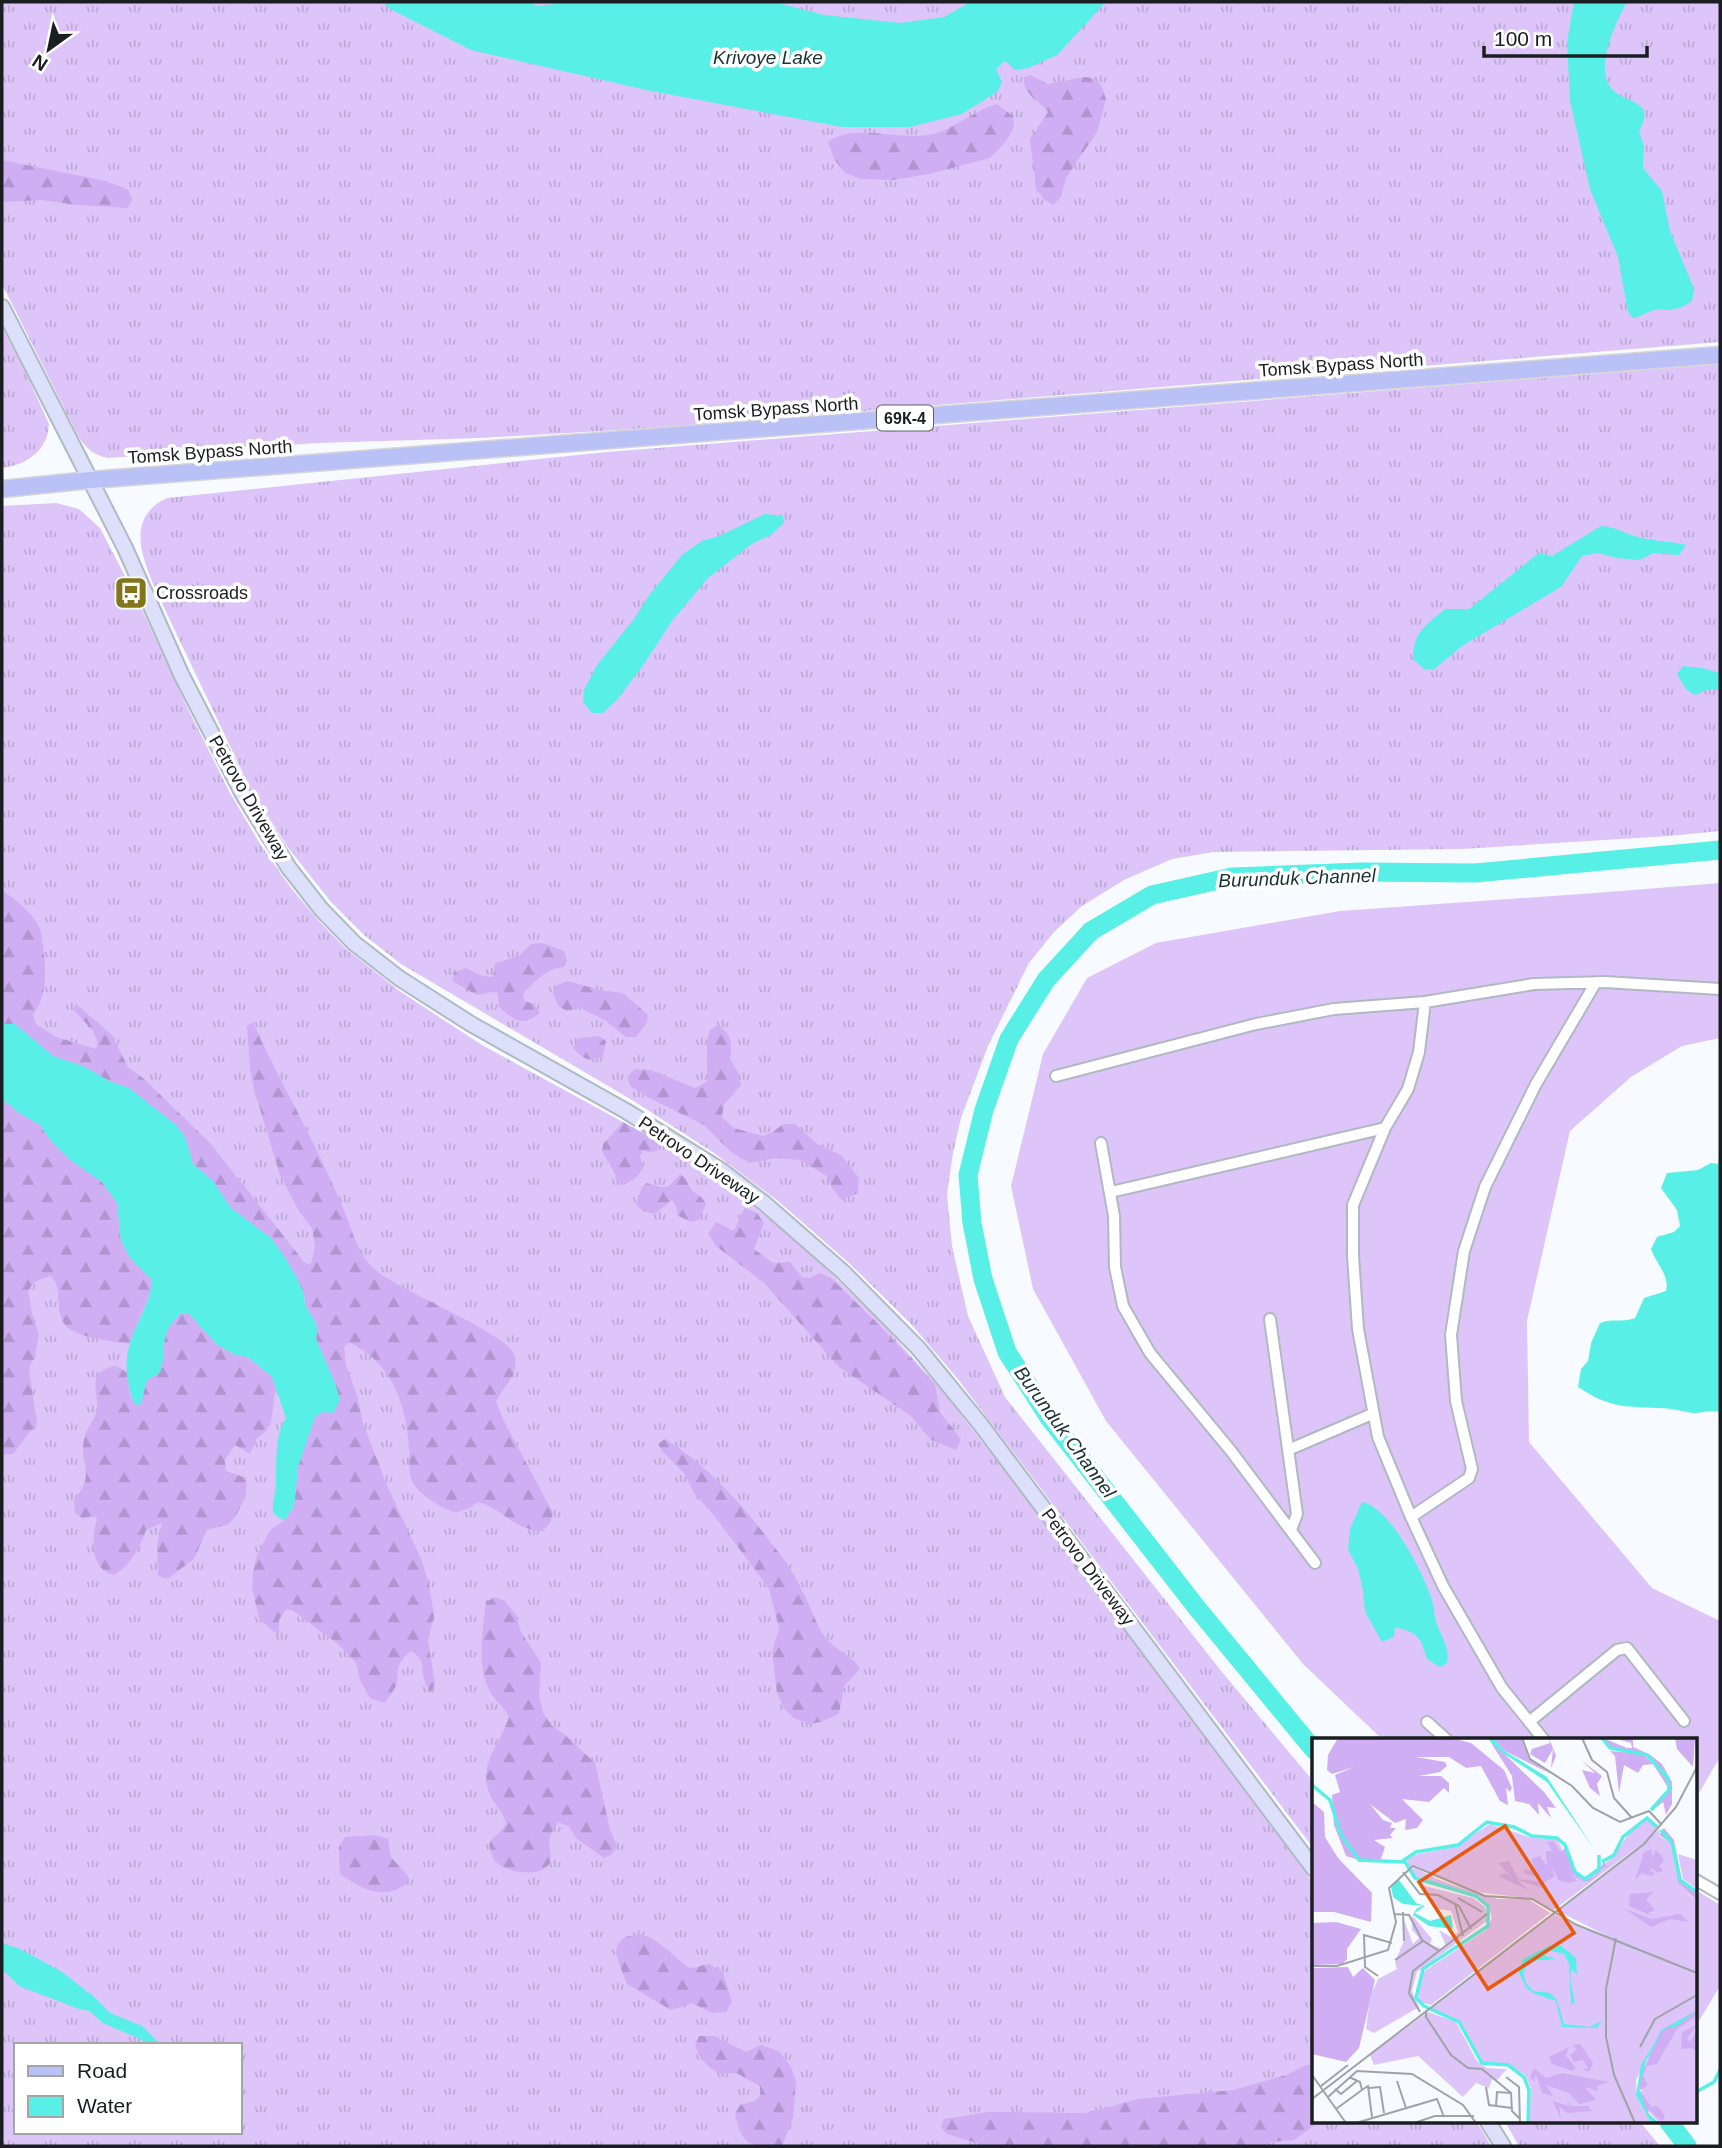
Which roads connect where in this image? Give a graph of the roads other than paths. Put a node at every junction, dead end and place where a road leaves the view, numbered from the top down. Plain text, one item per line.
1 (2, 307) edge
2 (1720, 355) edge
3 (90, 480) junction
4 (2, 489) edge
5 (1596, 982) junction
6 (1720, 989) edge
7 (1425, 1002) junction
8 (1056, 1076) dead end
9 (1385, 1128) junction
10 (1101, 1143) dead end
11 (1111, 1192) junction
12 (1270, 1319) dead end
13 (1372, 1414) junction
14 (1287, 1451) junction
15 (1411, 1517) junction
16 (1291, 1530) junction
17 (1315, 1563) dead end
18 (1684, 1721) dead end
19 (1529, 1722) junction
20 (1427, 1723) dead end
21 (1445, 1738) edge
22 (1542, 1738) edge
23 (1312, 1866) edge
24 (1698, 1881) edge
25 (1720, 1894) edge
26 (1489, 2124) edge
27 (1503, 2146) edge

1 - 3 street, Petrovo Driveway
2 - 3 main road, Tomsk Bypass North / 69К-4
3 - 4 main road, Tomsk Bypass North / 69К-4
3 - 23 street, Petrovo Driveway
5 - 6 street
5 - 7 street
5 - 15 street
7 - 8 street
7 - 9 street
9 - 11 street
9 - 13 street
10 - 11 street
11 - 16 street
12 - 14 street
13 - 14 street
13 - 15 street
14 - 16 street
15 - 19 street
16 - 17 street
18 - 19 street
19 - 22 street
20 - 21 street
24 - 25 street
26 - 27 street

